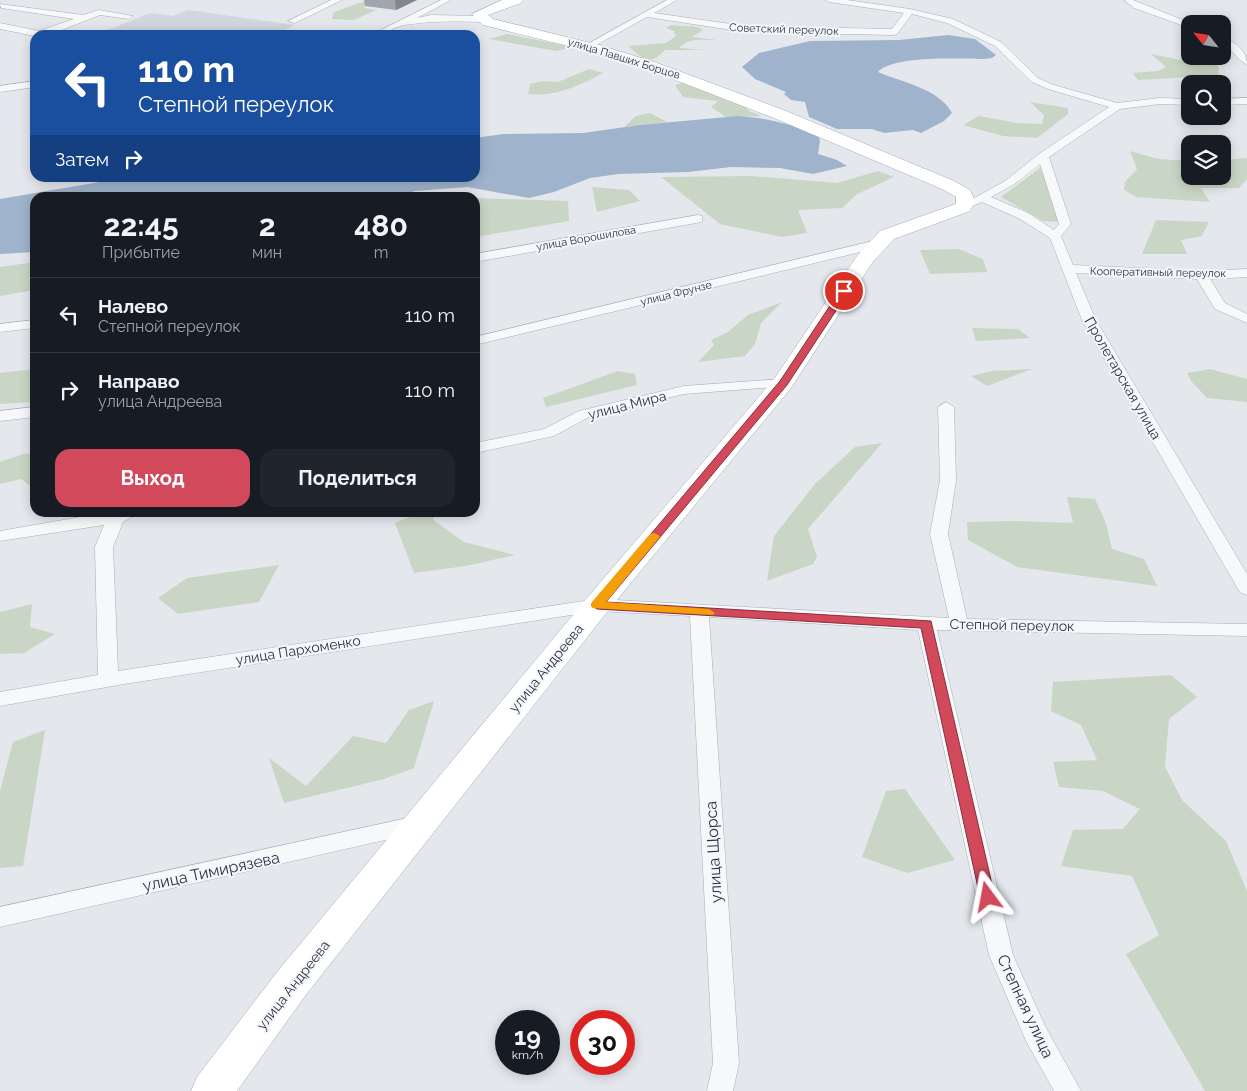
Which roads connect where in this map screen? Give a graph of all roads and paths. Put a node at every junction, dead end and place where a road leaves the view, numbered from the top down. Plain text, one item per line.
1 (13, 0) edge
2 (338, 0) edge
3 (447, 0) edge
4 (517, 0) edge
5 (673, 0) edge
6 (829, 0) edge
7 (1128, 0) edge
8 (502, 2) edge
9 (1, 6) edge
10 (910, 11) junction
11 (129, 16) dead end
12 (648, 16) junction
13 (83, 18) junction
14 (483, 18) junction
15 (292, 21) dead end
16 (1181, 22) edge
17 (397, 24) junction
18 (0, 26) edge
19 (52, 30) edge
20 (385, 30) edge
21 (30, 32) edge
22 (1231, 45) edge
23 (588, 46) junction
24 (1247, 62) edge
25 (30, 85) edge
26 (0, 89) edge
27 (1247, 101) edge
28 (1181, 102) edge
29 (1231, 102) edge
30 (1117, 106) junction
31 (1043, 156) junction
32 (982, 198) junction
33 (964, 207) junction
34 (698, 219) dead end
35 (1055, 236) junction
36 (877, 244) junction
37 (480, 257) edge
38 (1068, 269) junction
39 (1247, 272) edge
40 (1201, 275) junction
41 (1247, 319) edge
42 (30, 325) edge
43 (0, 328) edge
44 (480, 340) edge
45 (783, 383) junction
46 (946, 407) dead end
47 (30, 413) edge
48 (0, 416) edge
49 (480, 447) edge
50 (106, 517) edge
51 (121, 517) edge
52 (0, 536) edge
53 (1247, 589) edge
54 (597, 605) junction
55 (699, 612) junction
56 (959, 623) junction
57 (926, 624) junction
58 (1247, 630) edge
59 (108, 680) junction
60 (0, 699) edge
61 (422, 824) junction
62 (0, 917) edge
63 (212, 1091) edge
64 (720, 1091) edge
65 (1068, 1091) edge

1 - 9 street
2 - 15 street
3 - 17 street
4 - 8 main road
5 - 12 street, улица Павших Борцов
6 - 10 street
7 - 16 street
8 - 14 main road
9 - 13 street
10 - 12 street, Советский переулок
10 - 30 street
11 - 13 street
12 - 23 street, улица Павших Борцов
13 - 19 street
14 - 17 street
14 - 23 main road, улица Павших Борцов
17 - 20 street
18 - 21 street
22 - 24 street
23 - 33 main road, улица Павших Борцов
25 - 26 street
27 - 29 street
28 - 30 street
30 - 31 street
31 - 32 street
31 - 35 street
32 - 33 street
32 - 35 street
33 - 36 main road
34 - 37 street, улица Ворошилова
35 - 38 street, Пролетарская улица
36 - 44 street, улица Фрунзе
36 - 45 main road, улица Андреева
38 - 40 street, Кооперативный переулок
38 - 53 street, Пролетарская улица
39 - 40 street, Кооперативный переулок
40 - 41 street
42 - 43 street
45 - 49 street, улица Мира
45 - 54 main road, улица Андреева
46 - 56 street
47 - 48 street
50 - 52 street
51 - 59 street
54 - 55 street, Степной переулок
54 - 59 street, улица Пархоменко
54 - 61 main road, улица Андреева
55 - 57 street, Степной переулок
55 - 64 street, улица Щорса
56 - 57 street, Степной переулок
56 - 58 street, Степной переулок
57 - 65 street, Степная улица
59 - 60 street, улица Пархоменко
61 - 62 street, улица Тимирязева
61 - 63 main road, улица Андреева

